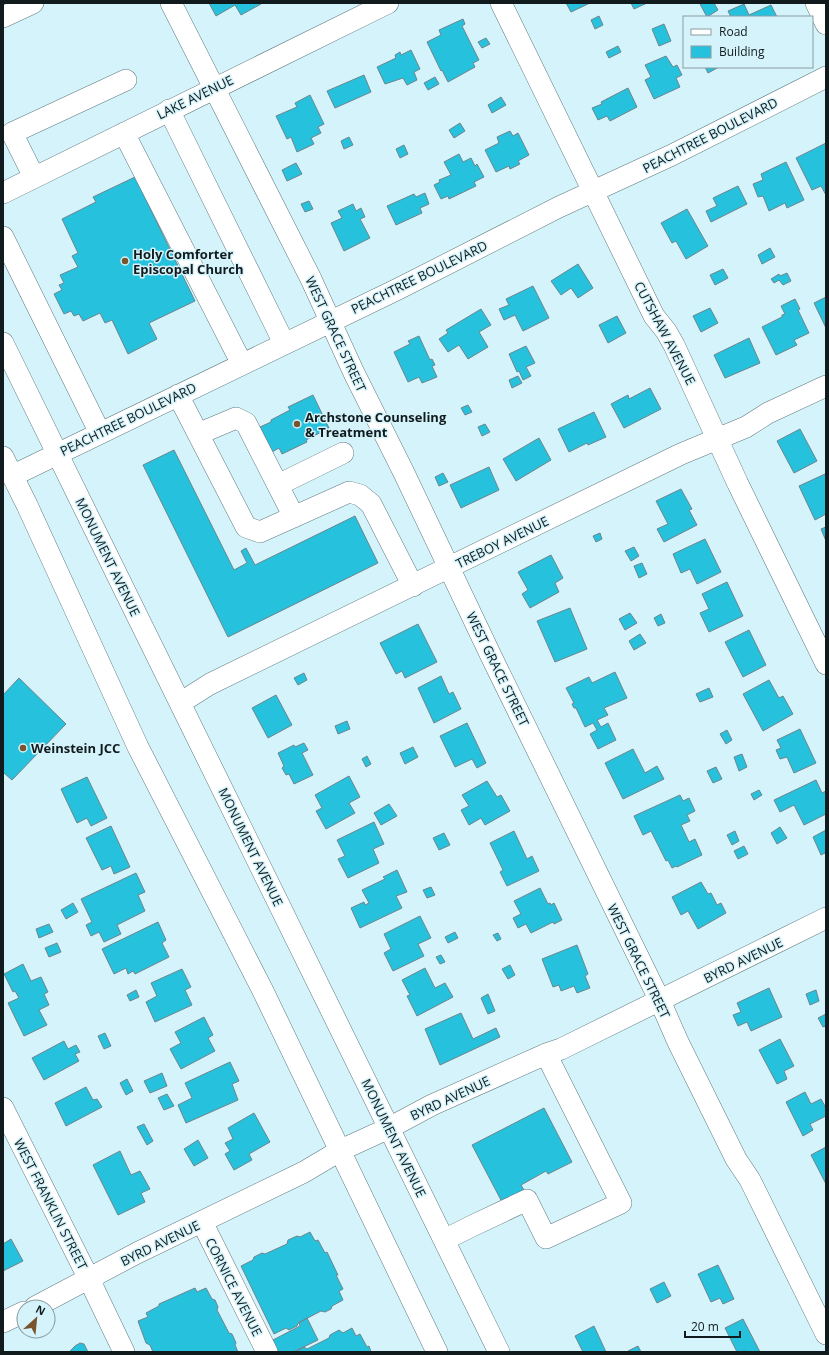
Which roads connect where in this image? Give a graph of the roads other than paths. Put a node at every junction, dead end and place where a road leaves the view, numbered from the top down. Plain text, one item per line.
1 (32, 3) edge
2 (171, 3) edge
3 (388, 3) edge
4 (501, 3) edge
5 (816, 3) edge
6 (3, 17) edge
7 (826, 24) edge
8 (826, 77) edge
9 (126, 80) dead end
10 (214, 88) junction
11 (169, 110) junction
12 (124, 133) junction
13 (34, 177) junction
14 (3, 192) edge
15 (594, 192) junction
16 (3, 238) edge
17 (330, 321) junction
18 (3, 343) edge
19 (284, 343) junction
20 (242, 364) junction
21 (826, 386) edge
22 (178, 395) junction
23 (100, 433) junction
24 (198, 434) junction
25 (718, 439) junction
26 (343, 453) dead end
27 (58, 454) junction
28 (3, 457) edge
29 (12, 476) junction
30 (278, 485) junction
31 (294, 517) junction
32 (449, 568) junction
33 (413, 586) junction
34 (826, 664) edge
35 (180, 703) junction
36 (826, 918) edge
37 (660, 1001) junction
38 (546, 1054) junction
39 (3, 1108) edge
40 (389, 1128) junction
41 (341, 1150) junction
42 (202, 1222) junction
43 (444, 1240) junction
44 (89, 1279) junction
45 (50, 1299) edge
46 (16, 1316) edge
47 (3, 1322) edge
48 (826, 1334) edge
49 (124, 1352) edge
50 (267, 1352) edge
51 (437, 1352) edge
52 (499, 1352) edge

1 - 6 street
2 - 10 street, WEST GRACE STREET
3 - 10 street, LAKE AVENUE
4 - 15 street, CUTSHAW AVENUE
5 - 7 street
8 - 15 street, PEACHTREE BOULEVARD
9 - 13 street
10 - 11 street, LAKE AVENUE
10 - 17 street, WEST GRACE STREET
11 - 12 street, LAKE AVENUE
11 - 19 street
12 - 13 street, LAKE AVENUE
12 - 20 street
13 - 14 street, LAKE AVENUE
15 - 17 street, PEACHTREE BOULEVARD
15 - 25 street, CUTSHAW AVENUE
16 - 23 street
17 - 19 street, PEACHTREE BOULEVARD
17 - 32 street, WEST GRACE STREET
18 - 27 street, MONUMENT AVENUE
19 - 20 street, PEACHTREE BOULEVARD
20 - 22 street, PEACHTREE BOULEVARD
21 - 25 street, TREBOY AVENUE
22 - 23 street, PEACHTREE BOULEVARD
22 - 24 street
23 - 27 street, PEACHTREE BOULEVARD
24 - 30 street
24 - 31 street
25 - 32 street, TREBOY AVENUE
25 - 34 street, CUTSHAW AVENUE
26 - 30 street
27 - 29 street, PEACHTREE BOULEVARD
27 - 35 street, MONUMENT AVENUE
28 - 29 street
29 - 41 street
30 - 31 street
31 - 33 street
32 - 33 street, TREBOY AVENUE
32 - 37 street, WEST GRACE STREET
33 - 35 street, TREBOY AVENUE
35 - 40 street, MONUMENT AVENUE
36 - 37 street, BYRD AVENUE
37 - 38 street, BYRD AVENUE
37 - 48 street, WEST GRACE STREET
38 - 40 street, BYRD AVENUE
38 - 43 street
39 - 44 street, WEST FRANKLIN STREET
40 - 41 street, BYRD AVENUE
40 - 43 street, MONUMENT AVENUE
41 - 42 street, BYRD AVENUE
41 - 51 street
42 - 44 street, BYRD AVENUE
42 - 50 street, CORNICE AVENUE
43 - 52 street, MONUMENT AVENUE
44 - 45 street, BYRD AVENUE
44 - 49 street, WEST FRANKLIN STREET
46 - 47 street

